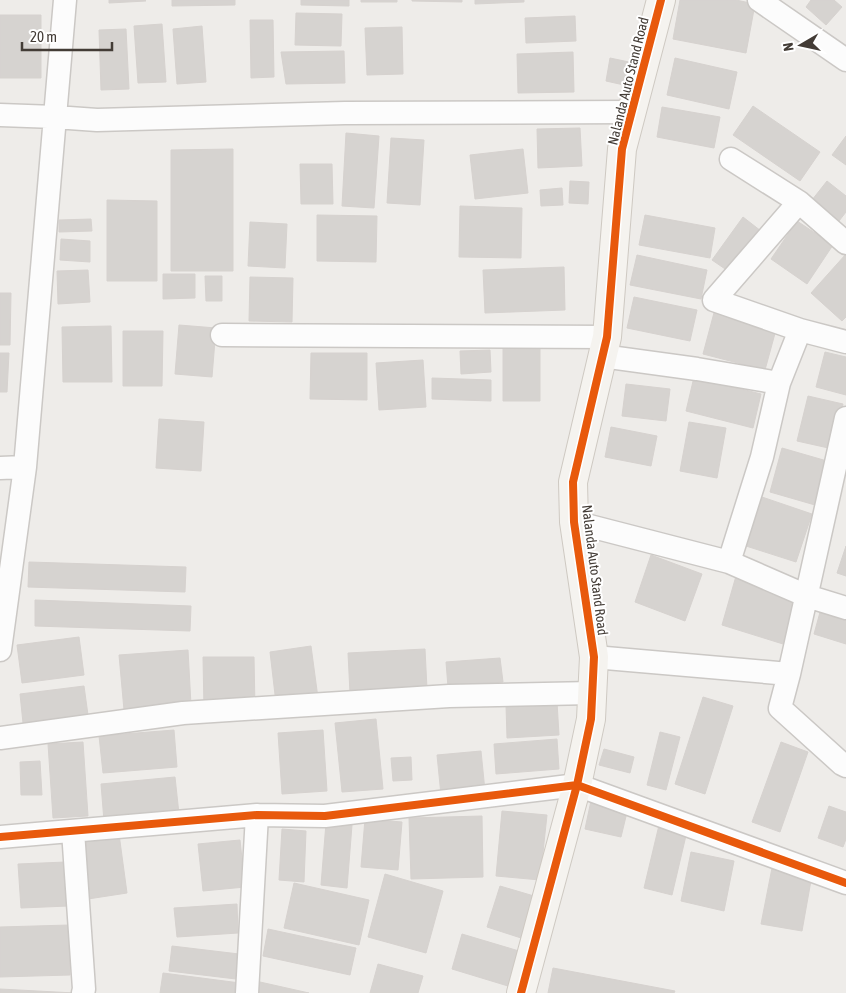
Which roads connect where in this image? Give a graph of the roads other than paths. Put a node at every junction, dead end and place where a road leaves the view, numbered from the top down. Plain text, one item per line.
1 (65, 0) edge
2 (661, 0) edge
3 (759, 0) edge
4 (846, 60) edge
5 (632, 112) junction
6 (0, 114) edge
7 (55, 117) junction
8 (731, 159) dead end
9 (799, 202) junction
10 (846, 242) edge
11 (800, 330) junction
12 (222, 335) dead end
13 (846, 342) edge
14 (604, 347) junction
15 (780, 383) junction
16 (846, 418) edge
17 (26, 467) junction
18 (0, 468) edge
19 (574, 522) junction
20 (729, 562) junction
21 (807, 596) junction
22 (846, 608) edge
23 (2, 625) edge
24 (0, 650) edge
25 (594, 657) junction
26 (789, 674) junction
27 (592, 693) junction
28 (0, 738) edge
29 (846, 766) edge
30 (578, 785) junction
31 (257, 814) junction
32 (74, 830) junction
33 (0, 837) edge
34 (846, 883) edge
35 (83, 993) edge
36 (247, 993) edge
37 (521, 993) edge

1 - 7 street
2 - 5 street, Nalanda Auto Stand Road
3 - 4 street
5 - 7 street
5 - 14 street, Nalanda Auto Stand Road
6 - 7 street
7 - 17 street
8 - 9 street
9 - 10 street
9 - 11 street
11 - 13 street
11 - 15 street
12 - 14 street
14 - 15 street
14 - 19 street, Nalanda Auto Stand Road
15 - 20 street
16 - 21 street
17 - 18 street
17 - 23 street
19 - 20 street
19 - 25 street, Nalanda Auto Stand Road
20 - 21 street
21 - 22 street
21 - 26 street
23 - 24 street
25 - 26 street
25 - 27 street, Nalanda Auto Stand Road
26 - 29 street
27 - 28 street
27 - 30 street, Nalanda Auto Stand Road
30 - 31 street
30 - 34 street
30 - 37 street, Nalanda Auto Stand Road
31 - 32 street
31 - 36 street
32 - 33 street
32 - 35 street

